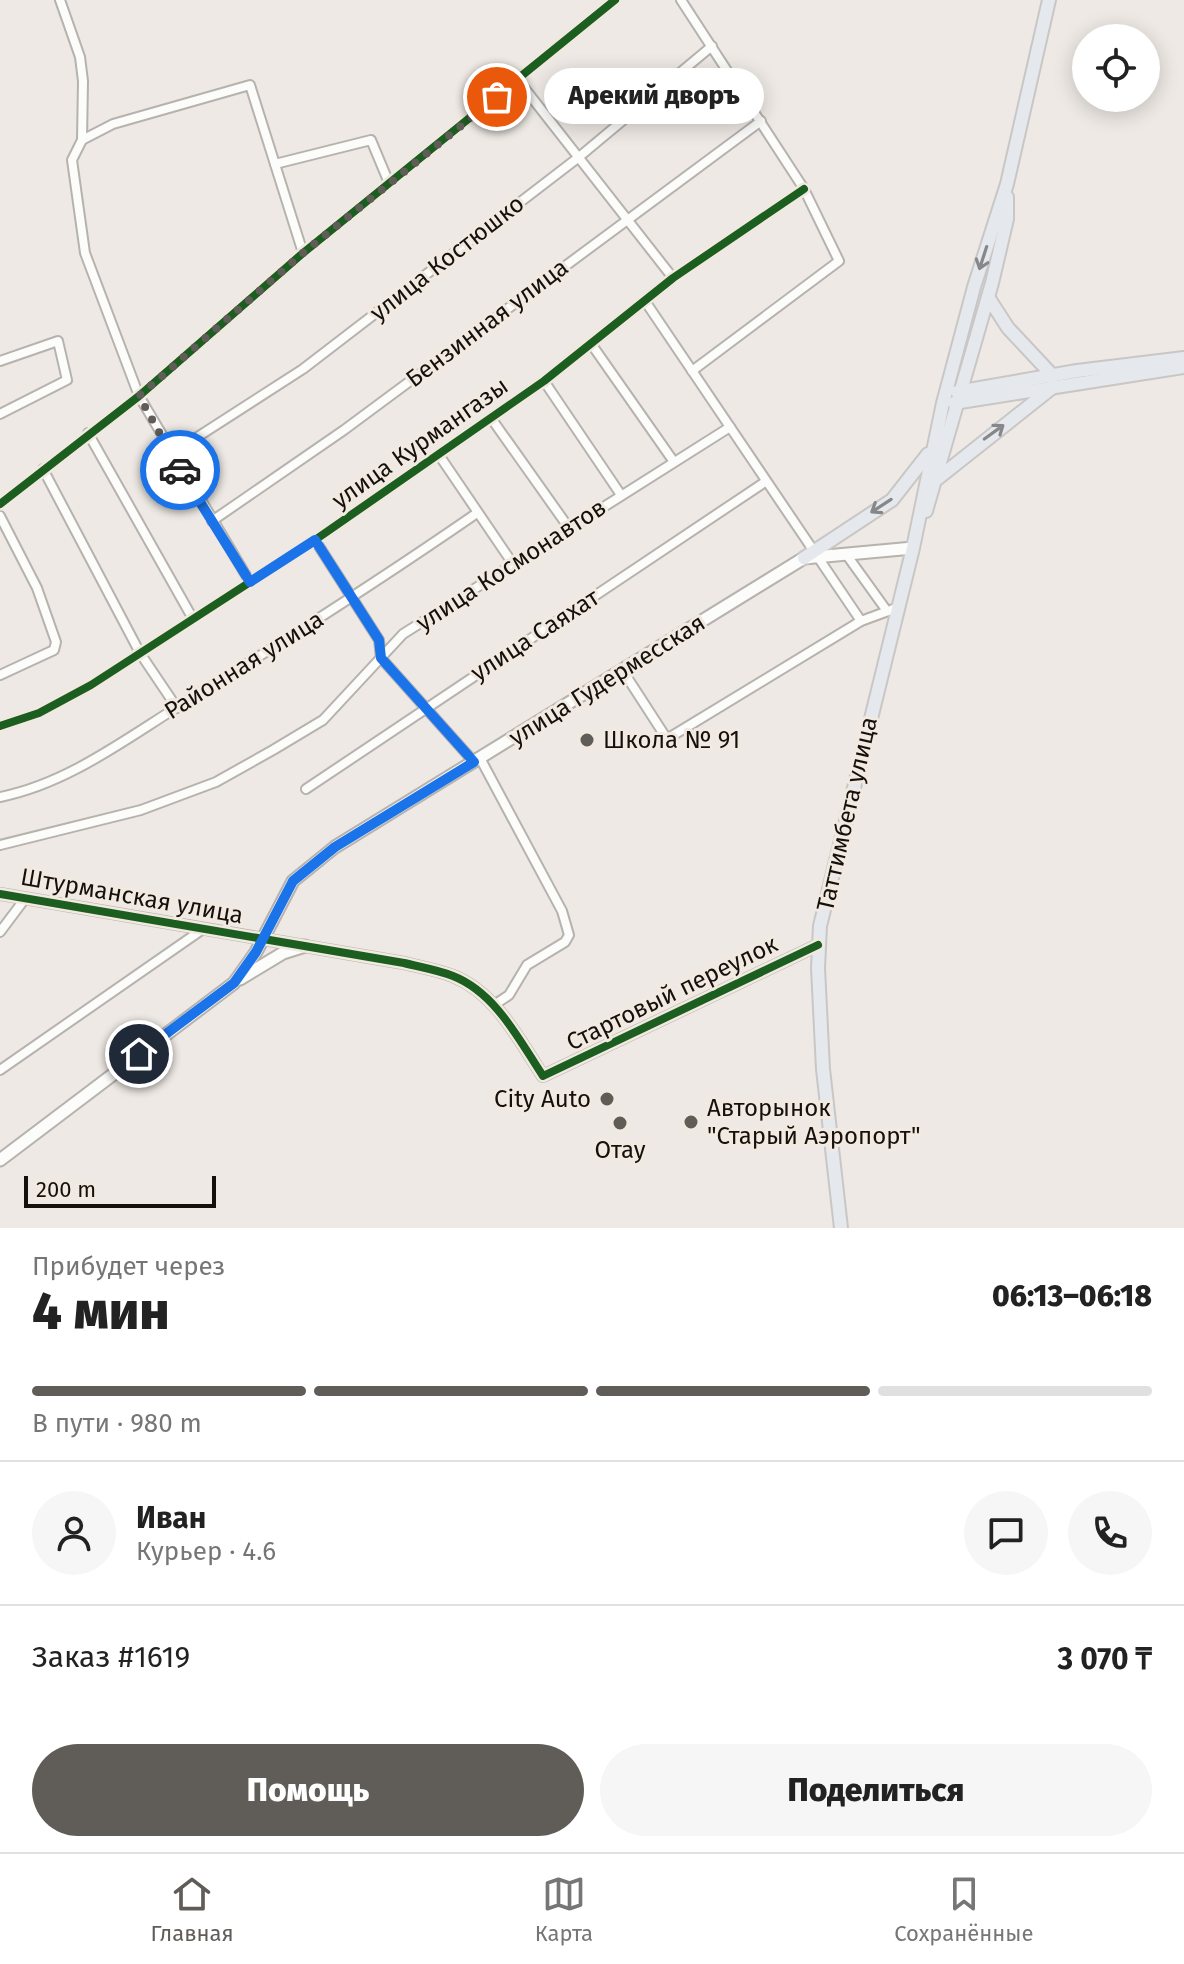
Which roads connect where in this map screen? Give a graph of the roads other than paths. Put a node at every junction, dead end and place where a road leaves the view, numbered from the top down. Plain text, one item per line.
1 (60, 0) edge
2 (615, 0) edge
3 (681, 0) edge
4 (1049, 0) edge
5 (712, 46) junction
6 (518, 80) junction
7 (761, 121) junction
8 (82, 140) junction
9 (579, 157) junction
10 (275, 164) junction
11 (389, 183) junction
12 (1007, 184) junction
13 (804, 189) junction
14 (627, 218) junction
15 (303, 253) junction
16 (673, 278) junction
17 (988, 297) junction
18 (645, 301) junction
19 (592, 345) junction
20 (1184, 358) edge
21 (0, 361) edge
22 (1184, 367) edge
23 (692, 371) junction
24 (544, 381) junction
25 (1053, 382) junction
26 (139, 396) junction
27 (944, 398) junction
28 (960, 398) junction
29 (0, 414) edge
30 (491, 418) junction
31 (730, 427) junction
32 (88, 433) junction
33 (932, 448) junction
34 (171, 454) junction
35 (439, 455) junction
36 (674, 462) junction
37 (43, 469) junction
38 (937, 479) junction
39 (765, 482) junction
40 (621, 495) junction
41 (1, 500) edge
42 (477, 513) junction
43 (0, 516) edge
44 (212, 521) junction
45 (569, 528) junction
46 (315, 540) junction
47 (913, 548) junction
48 (813, 554) junction
49 (846, 554) junction
50 (513, 564) junction
51 (250, 582) junction
52 (351, 598) junction
53 (893, 609) junction
54 (193, 619) junction
55 (861, 621) junction
56 (140, 653) junction
57 (381, 658) junction
58 (623, 671) junction
59 (0, 675) edge
60 (425, 707) junction
61 (177, 708) junction
62 (0, 726) edge
63 (477, 760) junction
64 (306, 789) dead end
65 (0, 797) edge
66 (0, 845) edge
67 (0, 894) edge
68 (24, 900) junction
69 (203, 929) junction
70 (0, 932) edge
71 (263, 938) junction
72 (818, 945) junction
73 (305, 946) junction
74 (233, 984) junction
75 (494, 1005) junction
76 (0, 1070) edge
77 (543, 1076) joint
78 (0, 1160) edge
79 (841, 1228) edge

1 - 8 street
2 - 6 street
3 - 5 street
4 - 12 main road
5 - 7 street
5 - 9 street, улица Костюшко
6 - 9 street
6 - 11 street
7 - 13 street
7 - 14 street, Бензинная улица
8 - 10 street
8 - 26 street
9 - 14 street
9 - 34 street, улица Костюшко
10 - 11 street
10 - 15 street
11 - 15 street
12 - 17 main road
12 -> 27 main road
13 - 16 street, улица Курмангазы
13 - 23 street
14 - 16 street
14 - 44 street, Бензинная улица
15 - 26 street
16 - 18 street, улица Курмангазы
17 - 25 main road
17 - 28 main road
18 - 19 street, улица Курмангазы
18 - 23 street
19 - 24 street, улица Курмангазы
19 - 36 street
20 - 25 main road
21 - 29 street
22 - 25 main road
23 - 31 street
24 - 30 street, улица Курмангазы
24 - 40 street
25 - 28 main road
38 -> 25 main road
26 - 32 street
26 - 34 street
27 - 28 main road
27 - 33 main road
28 - 38 main road
30 - 35 street, улица Курмангазы
30 - 45 street
31 - 36 street, улица Космонавтов
31 - 39 street
32 - 37 street
32 - 54 street
33 - 47 main road
33 -> 48 main road
34 - 44 street
35 - 42 street
35 - 46 street, улица Курмангазы
36 - 40 street, улица Космонавтов
37 - 41 street
37 - 56 street
38 - 47 main road
39 - 48 street
39 - 60 street, улица Саяхат
40 - 45 street, улица Космонавтов
42 - 50 street
42 - 52 street, Районная улица
43 - 59 street
44 - 51 street
45 - 50 street, улица Космонавтов
46 - 51 street, улица Курмангазы
46 - 52 street
47 - 49 main road, улица Гудермесская
47 - 53 main road, Таттимбета улица
48 - 49 main road, улица Гудермесская
48 - 55 street
48 - 58 main road, улица Гудермесская
49 - 53 street
50 - 57 street, улица Космонавтов
51 - 54 street, улица Курмангазы
52 - 57 street
52 - 61 street, Районная улица
53 - 55 street
53 - 72 main road, Таттимбета улица
54 - 56 street, улица Курмангазы
55 - 58 street
56 - 61 street
56 - 62 street, улица Курмангазы
57 - 60 street
57 - 66 street, улица Космонавтов
58 - 63 main road, улица Гудермесская
60 - 63 street
60 - 64 street, улица Саяхат
61 - 65 street, Районная улица
63 - 71 main road, улица Гудермесская
63 - 75 street
67 - 68 street, Штурманская улица
68 - 69 street, Штурманская улица
68 - 70 street
69 - 71 street, Штурманская улица
69 - 76 street
71 - 73 street, Штурманская улица
71 - 74 main road, улица Гудермесская
72 - 77 street, Стартовый переулок
72 - 79 main road, Таттимбета улица
73 - 74 main road
73 - 75 street, Штурманская улица
74 - 78 main road
75 - 77 street, Штурманская улица

